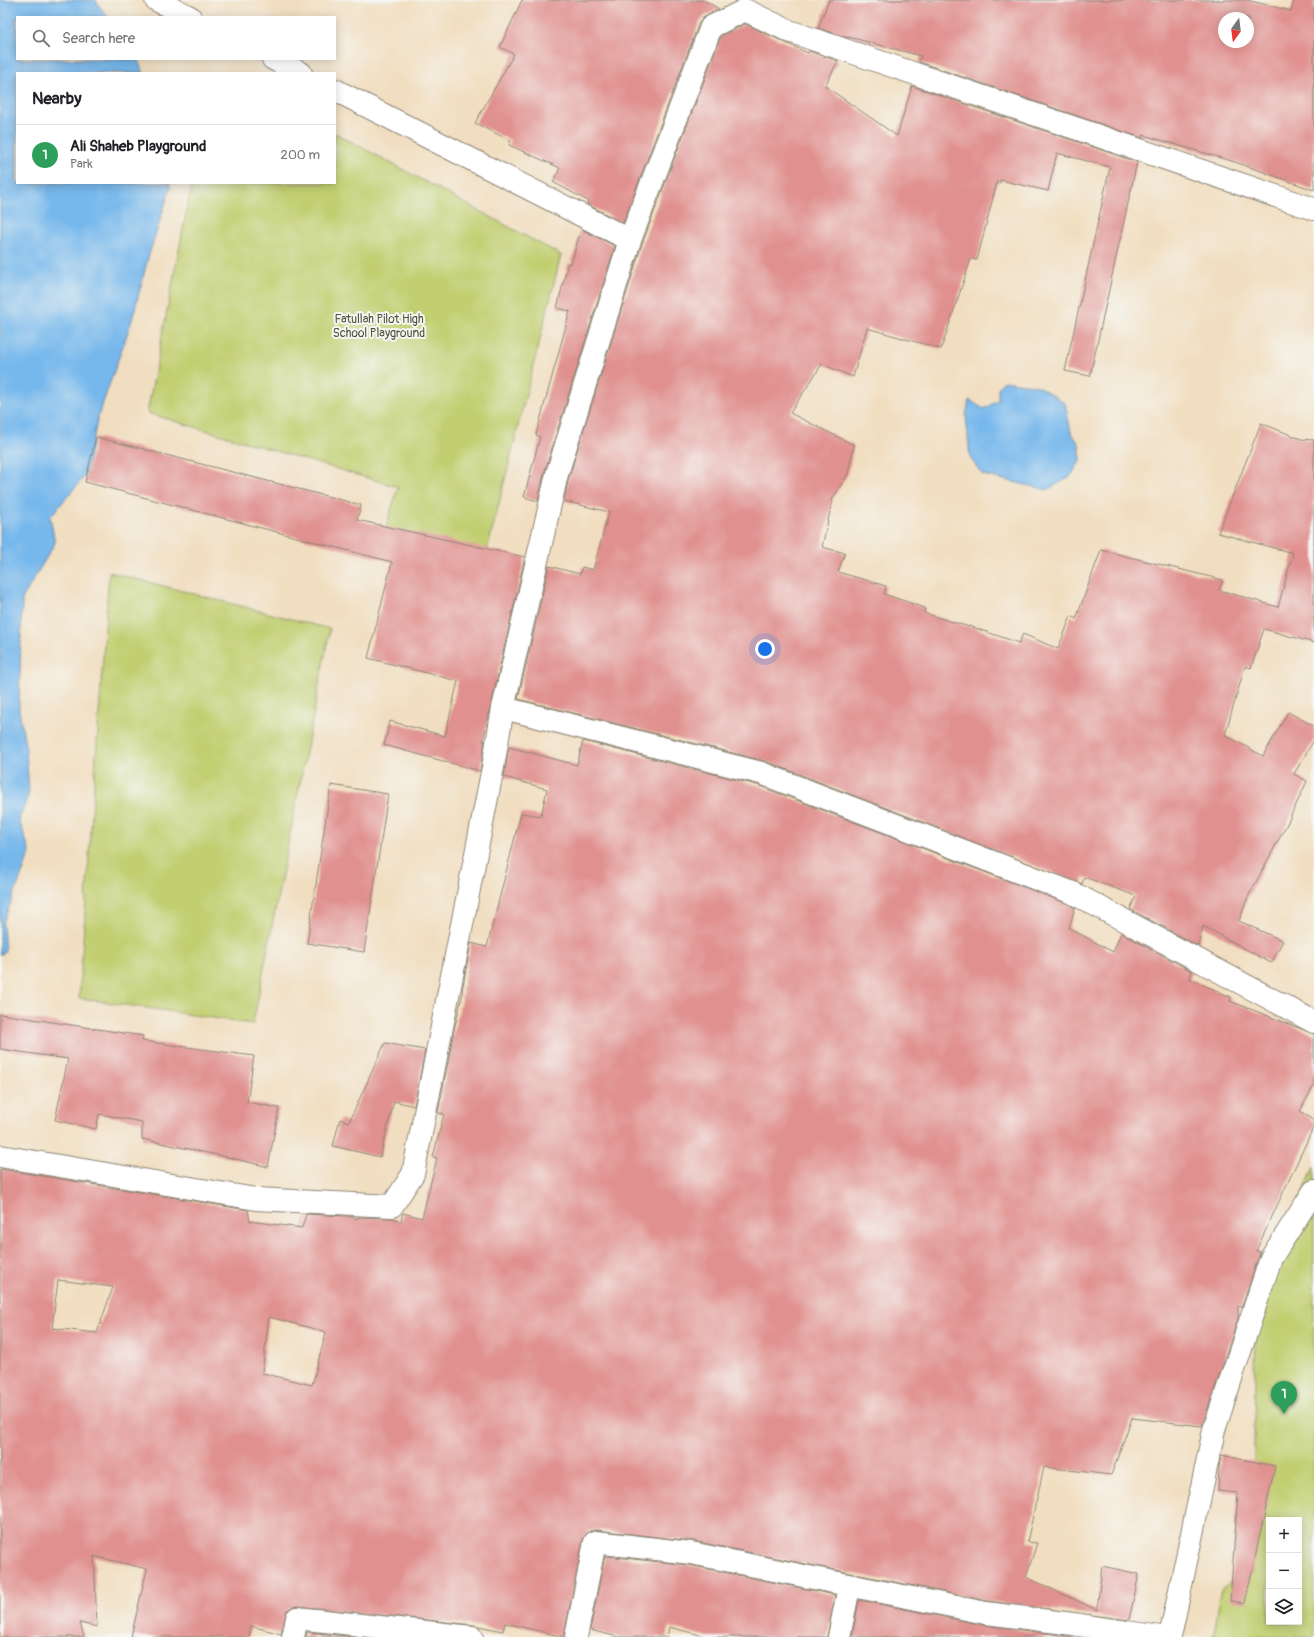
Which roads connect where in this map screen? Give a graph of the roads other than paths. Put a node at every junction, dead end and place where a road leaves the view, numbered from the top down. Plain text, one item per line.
1 (156, 0) edge
2 (188, 16) edge
3 (275, 60) edge
4 (299, 72) edge
5 (336, 91) edge
6 (1314, 209) edge
7 (630, 240) junction
8 (503, 708) junction
9 (1314, 1022) edge
10 (0, 1156) edge
11 (1314, 1191) edge
12 (849, 1587) junction
13 (293, 1637) edge
14 (472, 1637) edge
15 (576, 1637) edge
16 (839, 1637) edge
17 (1160, 1637) edge
18 (1170, 1637) edge

1 - 2 street
3 - 4 street
5 - 7 street
6 - 7 street
7 - 8 street
8 - 9 street
8 - 10 street
11 - 18 street
12 - 15 street
12 - 16 street
12 - 17 street
13 - 14 street

